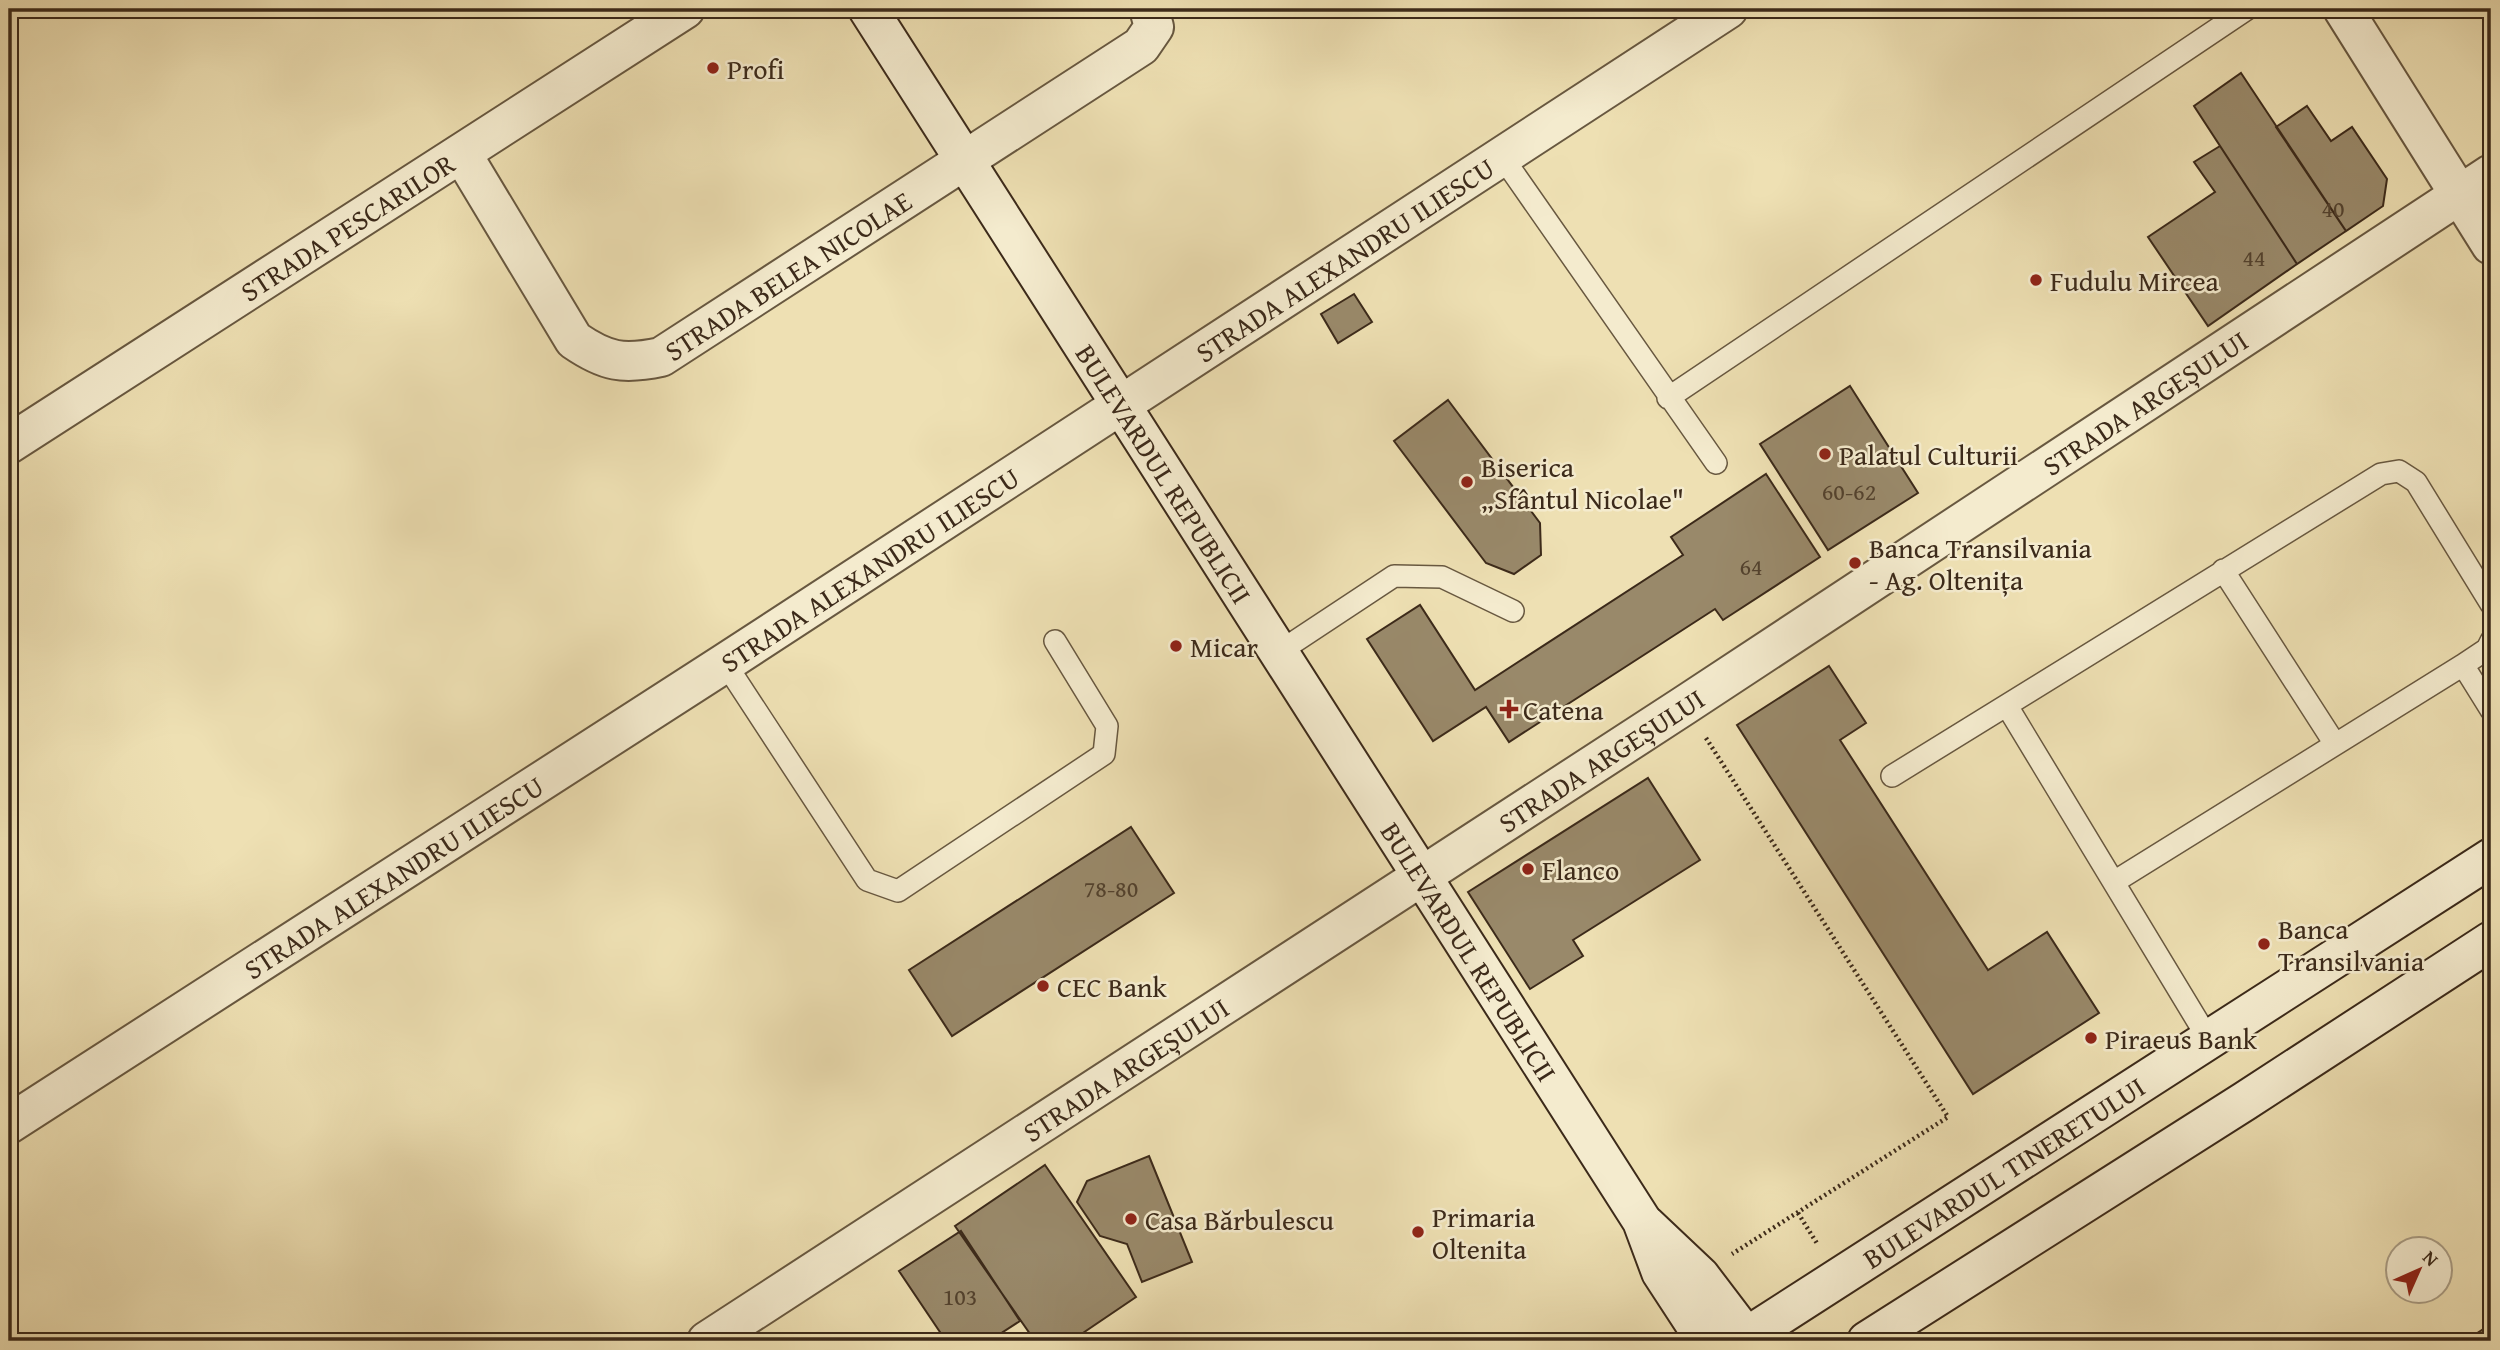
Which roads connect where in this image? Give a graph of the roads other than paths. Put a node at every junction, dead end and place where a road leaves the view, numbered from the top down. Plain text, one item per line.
1 (685, 9) edge
2 (868, 9) edge
3 (1149, 9) edge
4 (1728, 9) edge
5 (2248, 9) edge
6 (2343, 9) edge
7 (462, 154) junction
8 (1503, 158) junction
9 (964, 159) junction
10 (2491, 174) edge
11 (2460, 194) junction
12 (2491, 245) edge
13 (1668, 398) junction
14 (1120, 404) junction
15 (9, 444) edge
16 (1716, 463) dead end
17 (2223, 570) junction
18 (2491, 604) edge
19 (1513, 611) dead end
20 (1055, 641) dead end
21 (2491, 641) edge
22 (1279, 652) junction
23 (725, 663) junction
24 (2463, 665) junction
25 (2007, 706) junction
26 (2491, 710) edge
27 (2335, 744) junction
28 (1892, 776) dead end
29 (2491, 858) edge
30 (1421, 875) junction
31 (2114, 882) junction
32 (2491, 941) edge
33 (2208, 1040) junction
34 (9, 1124) edge
35 (1740, 1335) edge
36 (707, 1341) edge
37 (1867, 1341) edge

1 - 7 street, STRADA PESCARILOR
2 - 9 street, BULEVARDUL REPUBLICII
3 - 9 street, STRADA BELEA NICOLAE
4 - 8 street, STRADA ALEXANDRU ILIESCU
5 - 13 lane
6 - 11 street
7 - 9 street, STRADA BELEA NICOLAE
7 - 15 street, STRADA PESCARILOR
8 - 13 lane
8 - 14 street, STRADA ALEXANDRU ILIESCU
9 - 14 street, BULEVARDUL REPUBLICII
10 - 11 street, STRADA ARGEȘULUI
11 - 12 street
11 - 30 street, STRADA ARGEȘULUI
13 - 16 lane
14 - 22 street, BULEVARDUL REPUBLICII
14 - 23 street, STRADA ALEXANDRU ILIESCU
17 - 18 lane
17 - 25 lane
17 - 27 lane
19 - 22 lane
20 - 23 lane
21 - 24 lane
22 - 30 street, BULEVARDUL REPUBLICII
23 - 34 street, STRADA ALEXANDRU ILIESCU
24 - 26 lane
24 - 27 lane
25 - 28 lane
25 - 31 lane
27 - 31 lane
29 - 33 street, BULEVARDUL TINERETULUI
30 - 35 street, BULEVARDUL REPUBLICII
30 - 36 street, STRADA ARGEȘULUI
31 - 33 lane
32 - 37 street
33 - 35 street, BULEVARDUL TINERETULUI

